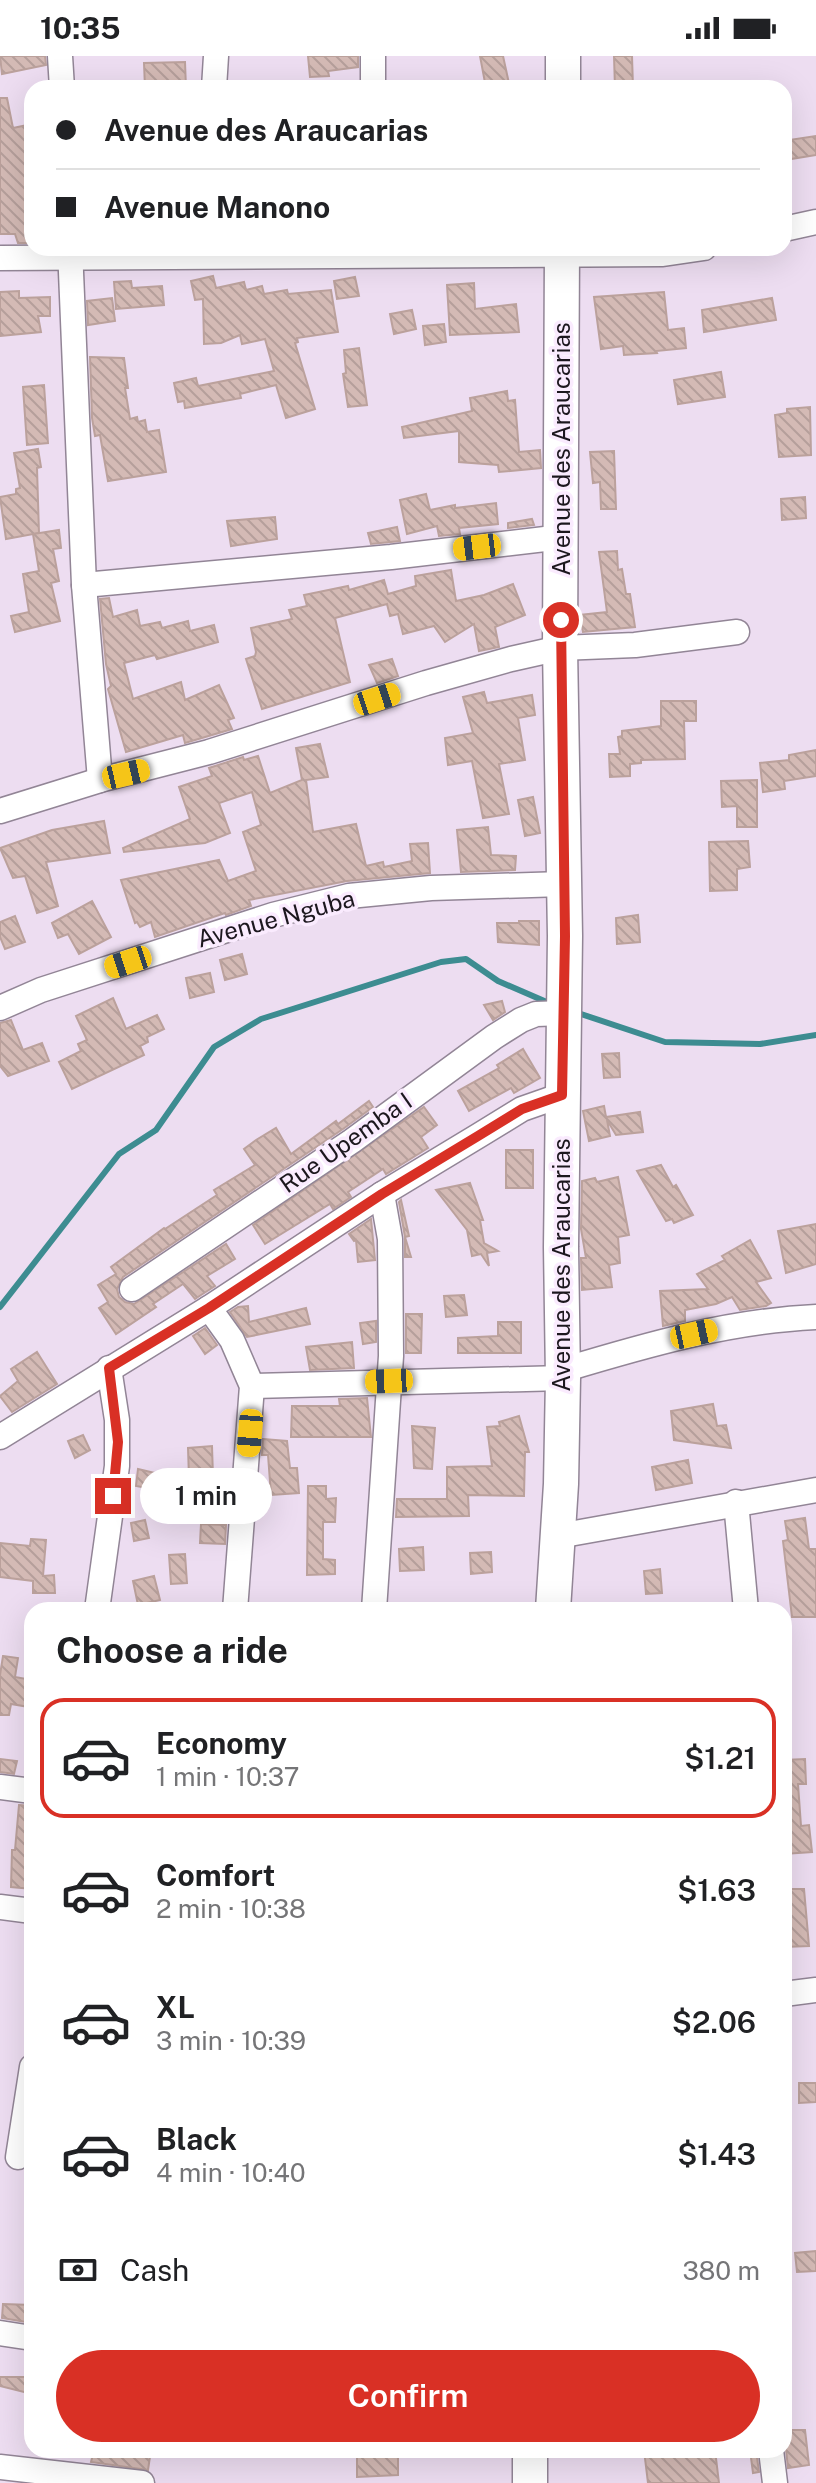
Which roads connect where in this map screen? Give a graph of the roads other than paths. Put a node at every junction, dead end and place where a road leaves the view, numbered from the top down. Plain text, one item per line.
1 (60, 56) edge
2 (216, 56) edge
3 (373, 56) edge
4 (563, 56) edge
5 (62, 80) edge
6 (214, 80) edge
7 (373, 80) edge
8 (563, 80) edge
9 (816, 222) edge
10 (792, 227) edge
11 (28, 256) edge
12 (70, 256) edge
13 (562, 256) edge
14 (0, 258) edge
15 (562, 537) junction
16 (84, 585) junction
17 (737, 632) dead end
18 (560, 648) junction
19 (100, 780) junction
20 (0, 811) edge
21 (563, 884) junction
22 (0, 1008) edge
23 (564, 1013) junction
24 (562, 1095) junction
25 (382, 1194) junction
26 (132, 1289) dead end
27 (209, 1308) junction
28 (816, 1317) edge
29 (109, 1368) junction
30 (563, 1374) junction
31 (389, 1381) junction
32 (252, 1386) junction
33 (0, 1436) edge
34 (816, 1490) edge
35 (736, 1502) junction
36 (558, 1536) junction
37 (98, 1602) edge
38 (236, 1602) edge
39 (375, 1602) edge
40 (554, 1602) edge
41 (745, 1602) edge
42 (0, 1787) edge
43 (24, 1790) edge
44 (0, 1907) edge
45 (24, 1910) edge
46 (816, 1990) edge
47 (792, 1993) edge
48 (24, 2115) edge
49 (17, 2157) edge
50 (0, 2333) edge
51 (24, 2337) edge
52 (530, 2458) edge
53 (772, 2458) edge
54 (0, 2467) edge
55 (142, 2483) edge
56 (530, 2483) edge
57 (775, 2483) edge

1 - 5 street
2 - 6 street
3 - 7 street
4 - 8 street
9 - 10 street
11 - 14 street
12 - 16 street
13 - 15 street, Avenue des Araucarias
15 - 16 street
15 - 18 street, Avenue des Araucarias
16 - 19 street
17 - 18 street
18 - 19 street
18 - 21 street, Avenue des Araucarias
19 - 20 street
21 - 22 street, Avenue Nguba
21 - 23 street, Avenue des Araucarias
23 - 24 street, Avenue des Araucarias
23 - 26 street, Rue Upemba I
24 - 25 street
24 - 30 street, Avenue des Araucarias
25 - 27 street
25 - 31 street
27 - 29 street
27 - 32 street
28 - 30 street
29 - 33 street
29 - 37 street
30 - 31 street
30 - 36 street, Avenue des Araucarias
31 - 32 street
31 - 39 street
32 - 38 street
34 - 35 street
35 - 36 street
35 - 41 street
36 - 40 street, Avenue des Araucarias
42 - 43 street
44 - 45 street
46 - 47 street
48 - 49 street
50 - 51 street
52 - 56 street
53 - 57 street
54 - 55 street

